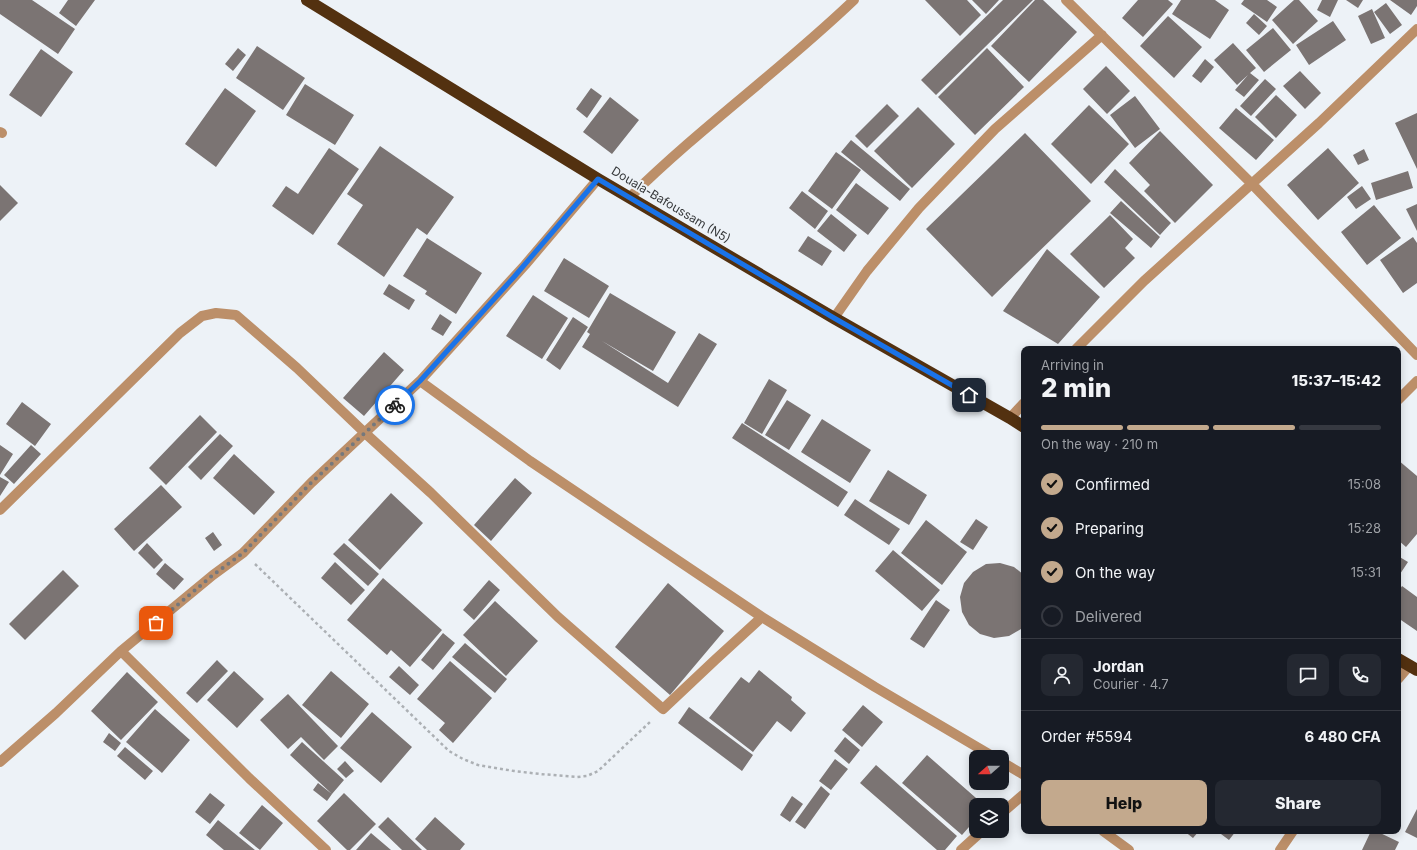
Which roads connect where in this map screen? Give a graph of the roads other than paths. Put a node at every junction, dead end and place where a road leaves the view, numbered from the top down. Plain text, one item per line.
1 (307, 0) edge
2 (854, 0) edge
3 (1066, 0) edge
4 (1417, 29) edge
5 (1102, 35) junction
6 (598, 179) junction
7 (1251, 183) junction
8 (630, 197) junction
9 (834, 318) junction
10 (1079, 346) edge
11 (1417, 355) edge
12 (420, 381) junction
13 (1417, 381) edge
14 (1401, 397) edge
15 (1021, 406) edge
16 (1010, 418) junction
17 (1021, 425) edge
18 (365, 433) junction
19 (0, 510) edge
20 (762, 617) junction
21 (121, 651) junction
22 (1401, 661) edge
23 (1413, 668) edge
24 (1401, 677) edge
25 (982, 750) edge
26 (0, 762) edge
27 (1009, 766) edge
28 (1021, 772) edge
29 (1021, 797) edge
30 (1009, 808) edge
31 (1107, 834) edge
32 (1290, 834) edge
33 (974, 838) edge
34 (326, 850) edge
35 (961, 850) edge
36 (1129, 850) edge
37 (1280, 850) edge

1 - 6 highway, Douala-Bafoussam (N5)
2 - 8 street
3 - 5 street
4 - 7 street
5 - 7 street
5 - 9 street
6 - 8 highway, Douala-Bafoussam (N5)
6 - 12 street
7 - 10 street
7 - 11 street
8 - 9 highway, Douala-Bafoussam (N5)
9 - 16 highway, Douala-Bafoussam (N5)
12 - 18 street
12 - 20 street
13 - 14 street
15 - 16 street
16 - 17 highway, Douala-Bafoussam (N5)
18 - 19 street
18 - 20 street
18 - 21 street
20 - 25 street
21 - 26 street
21 - 34 street
22 - 23 highway
23 - 24 street
27 - 28 street
29 - 30 street
31 - 36 street
32 - 37 street
33 - 35 street

